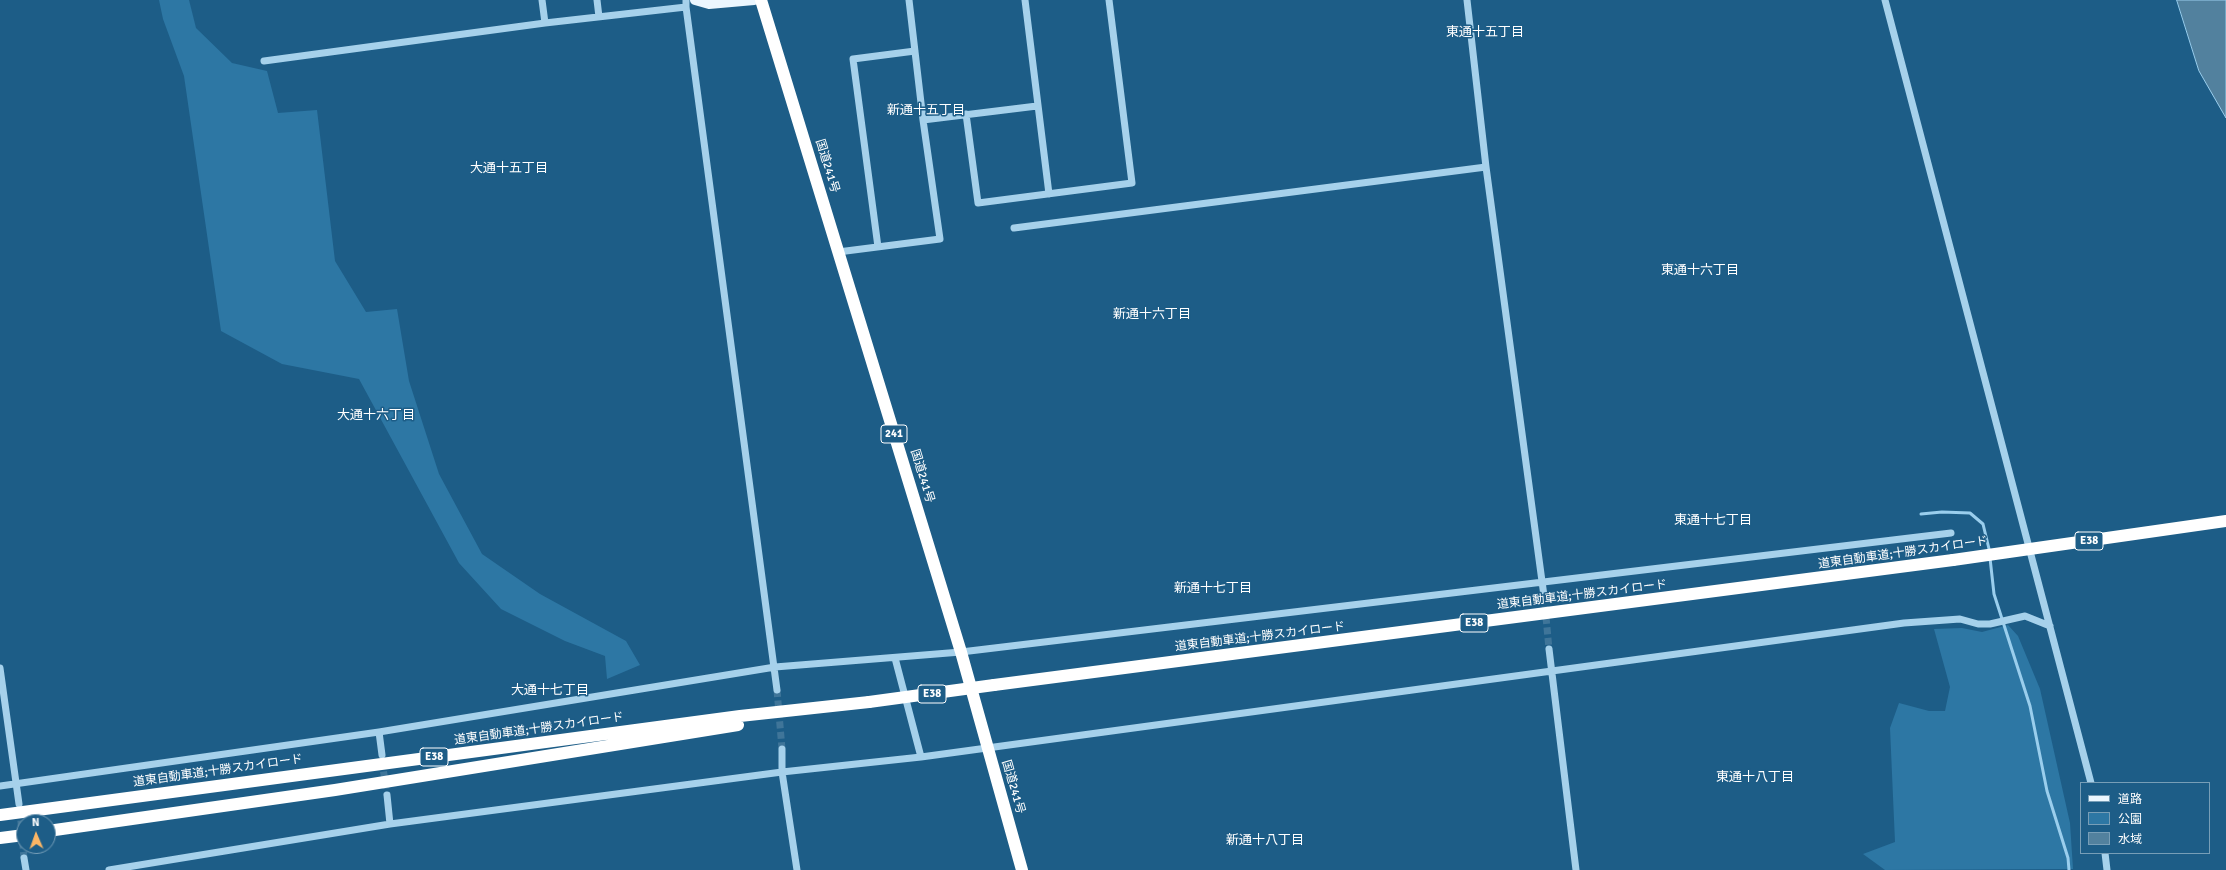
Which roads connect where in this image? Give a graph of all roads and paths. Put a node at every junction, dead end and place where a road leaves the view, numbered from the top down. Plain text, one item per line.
1 (542, 0) edge
2 (597, 0) edge
3 (695, 0) edge
4 (754, 0) edge
5 (761, 0) edge
6 (909, 0) edge
7 (1025, 0) edge
8 (1109, 0) edge
9 (1467, 0) edge
10 (1885, 0) edge
11 (686, 4) edge
12 (599, 17) junction
13 (545, 23) junction
14 (915, 51) junction
15 (264, 61) dead end
16 (1037, 106) junction
17 (966, 114) junction
18 (923, 120) junction
19 (1486, 167) junction
20 (1049, 194) junction
21 (1014, 228) dead end
22 (878, 247) junction
23 (838, 252) junction
24 (2226, 522) edge
25 (1951, 533) dead end
26 (1543, 583) junction
27 (1544, 596) tunnel mouth
28 (2050, 626) junction
29 (1549, 649) tunnel mouth
30 (961, 652) junction
31 (895, 658) junction
32 (0, 668) edge
33 (775, 668) junction
34 (1552, 671) junction
35 (777, 690) tunnel mouth
36 (869, 702) junction
37 (379, 732) junction
38 (987, 746) junction
39 (782, 748) tunnel mouth
40 (382, 755) tunnel mouth
41 (921, 757) junction
42 (782, 772) junction
43 (2091, 782) edge
44 (17, 784) junction
45 (0, 786) edge
46 (387, 795) tunnel mouth
47 (19, 804) tunnel mouth
48 (0, 815) edge
49 (390, 824) junction
50 (56, 830) edge
51 (16, 836) edge
52 (0, 838) edge
53 (2105, 854) edge
54 (24, 858) tunnel mouth
55 (26, 870) edge
56 (110, 870) edge
57 (796, 870) edge
58 (1022, 870) edge
59 (1576, 870) edge
60 (2106, 870) edge

1 - 13 street
2 - 12 street
3 - 4 main road
5 - 23 highway, 国道241号 / 241
6 - 14 street
7 - 16 street
8 - 20 street
9 - 19 street
10 - 28 street
11 - 12 street
11 - 33 street
12 - 13 street
13 - 15 street
14 - 18 street
14 - 22 street
16 - 17 street
16 - 20 street
17 - 18 street
17 - 20 street
18 - 22 street
19 - 21 street
19 - 26 street
22 - 23 street
23 - 30 highway, 国道241号 / 241
24 - 36 highway, 道東自動車道;十勝スカイロード / E38, bridge
25 - 26 street
26 - 27 street
26 - 30 street
28 - 34 street
28 - 43 street
29 - 34 street
30 - 31 street
30 - 38 highway, 国道241号 / 241
31 - 33 street
31 - 41 street
32 - 44 street
33 - 35 street
33 - 37 street
34 - 38 street
34 - 59 street
36 - 48 highway, 道東自動車道;十勝スカイロード / E38
36 - 50 highway, 道東自動車道;十勝スカイロード / E38
37 - 40 street
37 - 44 street
38 - 41 street
38 - 58 highway, 国道241号 / 241
39 - 42 street
41 - 42 street
42 - 49 street
42 - 57 street
44 - 45 street
44 - 47 street
46 - 49 street
49 - 56 street
51 - 52 highway
53 - 60 street
54 - 55 street

